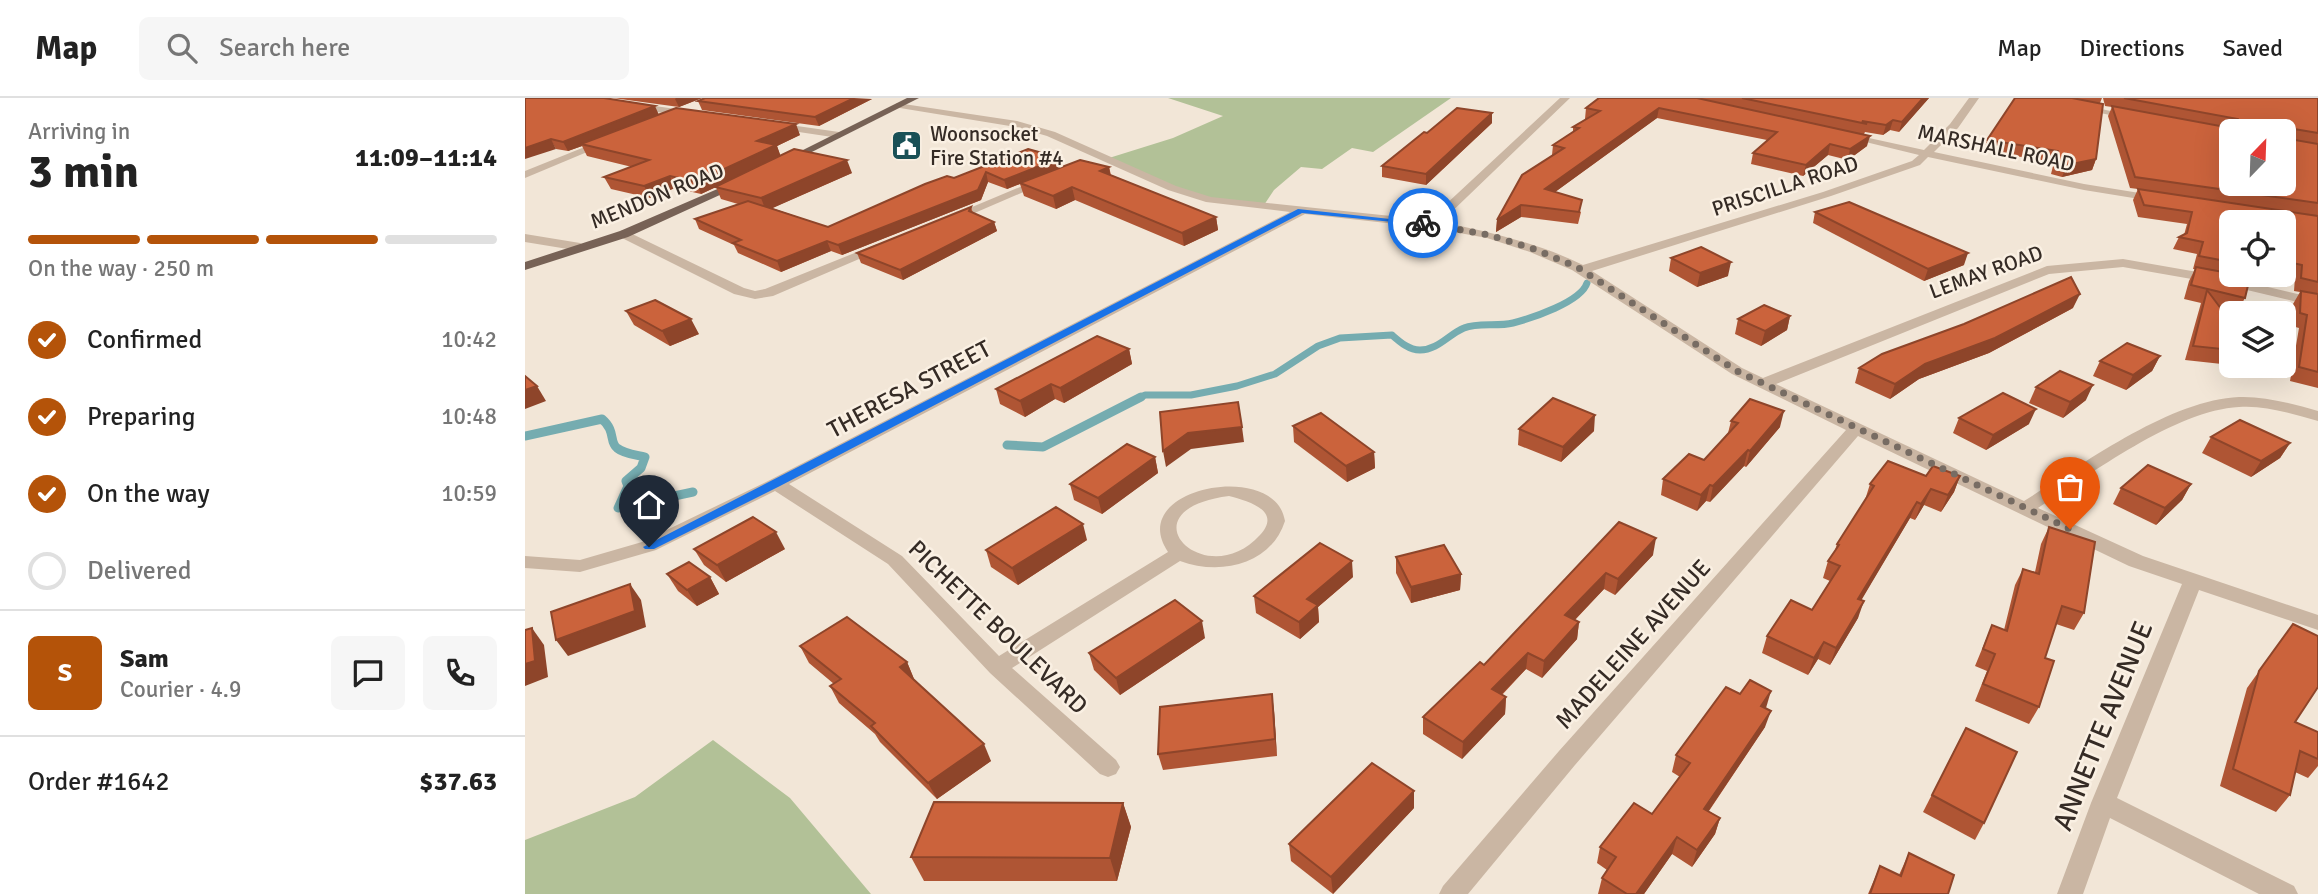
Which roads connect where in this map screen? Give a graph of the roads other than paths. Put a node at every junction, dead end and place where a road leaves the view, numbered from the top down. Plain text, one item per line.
1 (914, 98) edge
2 (1565, 98) edge
3 (1974, 98) edge
4 (2034, 98) edge
5 (628, 105) edge
6 (900, 105) junction
7 (693, 108) edge
8 (681, 113) junction
9 (706, 116) edge
10 (2149, 119) edge
11 (655, 123) edge
12 (771, 125) edge
13 (1832, 133) edge
14 (839, 135) junction
15 (616, 139) edge
16 (1928, 153) junction
17 (1105, 156) junction
18 (1079, 166) edge
19 (767, 171) edge
20 (525, 175) edge
21 (755, 177) edge
22 (1054, 177) edge
23 (2175, 201) edge
24 (1301, 211) junction
25 (940, 223) edge
26 (1432, 224) junction
27 (624, 234) junction
28 (525, 238) edge
29 (889, 244) edge
30 (580, 247) junction
31 (525, 266) edge
32 (1581, 270) junction
33 (2318, 303) edge
34 (1762, 384) junction
35 (2318, 416) edge
36 (1856, 429) junction
37 (776, 484) junction
38 (2025, 508) junction
39 (1179, 553) junction
40 (525, 562) edge
41 (2193, 581) junction
42 (2318, 623) edge
43 (997, 667) junction
44 (1108, 767) dead end
45 (2103, 803) junction
46 (1452, 894) edge
47 (2070, 894) edge
48 (2285, 894) edge

1 - 6 main road
2 - 26 street
3 - 16 street, PRISCILLA ROAD
4 - 10 street
5 - 8 street
6 - 14 main road
6 - 17 street
7 - 8 street
8 - 9 street
8 - 11 street
12 - 14 street
13 - 16 street, MARSHALL ROAD
14 - 19 main road
15 - 20 street
16 - 23 street, MARSHALL ROAD
16 - 32 street, PRISCILLA ROAD
17 - 18 street
17 - 24 street
21 - 27 main road, MENDON ROAD
22 - 25 street
24 - 26 street
24 - 37 street, THERESA STREET
26 - 32 street
27 - 29 street
27 - 30 main road, MENDON ROAD
28 - 30 street
30 - 31 main road, MENDON ROAD
32 - 34 street
33 - 34 street, LEMAY ROAD
34 - 36 street
35 - 38 street
36 - 38 street
36 - 46 street, MADELEINE AVENUE
37 - 40 street, THERESA STREET
37 - 43 street, PICHETTE BOULEVARD
38 - 41 street
39 - 39 street
39 - 43 street
41 - 42 street
41 - 45 street, ANNETTE AVENUE
43 - 44 street, PICHETTE BOULEVARD
45 - 47 street, ANNETTE AVENUE
45 - 48 street

